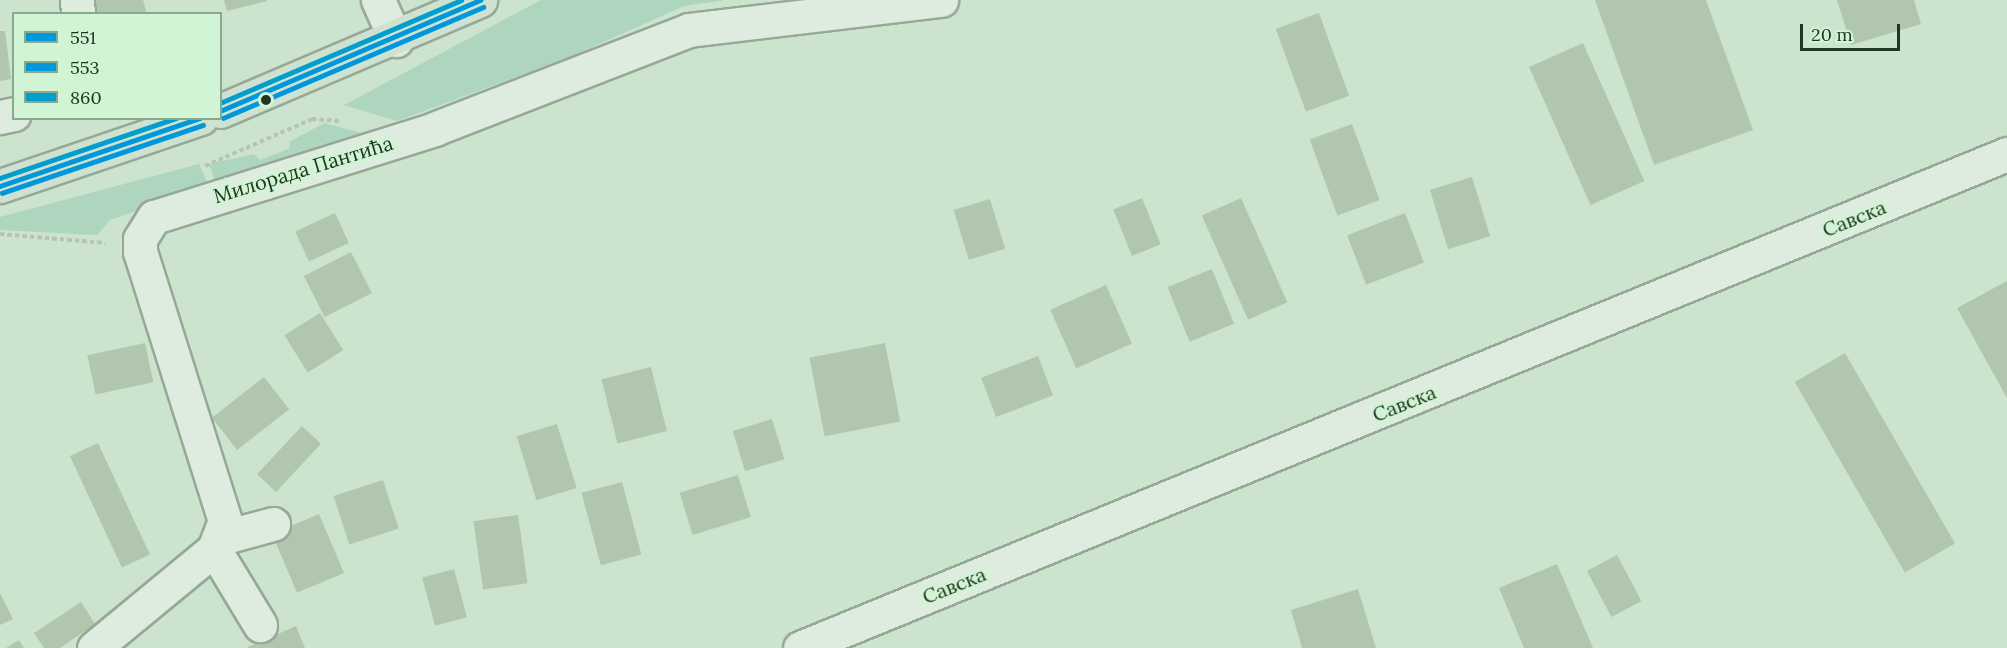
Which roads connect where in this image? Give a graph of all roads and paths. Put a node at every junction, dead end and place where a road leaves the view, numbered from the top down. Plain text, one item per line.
1 (378, 0) edge
2 (480, 0) edge
3 (941, 0) edge
4 (396, 40) junction
5 (222, 110) edge
6 (195, 120) edge
7 (2007, 154) edge
8 (5, 183) edge
9 (0, 234) edge
10 (139, 248) junction
11 (273, 524) dead end
12 (218, 544) junction
13 (260, 625) dead end
14 (94, 648) edge
15 (800, 648) edge

1 - 4 street
2 - 4 main road
3 - 10 street, Милорада Пантића
4 - 5 main road
6 - 8 main road
7 - 15 street, Савска
9 - 10 path
10 - 12 street
11 - 12 street
12 - 13 street
12 - 14 street

